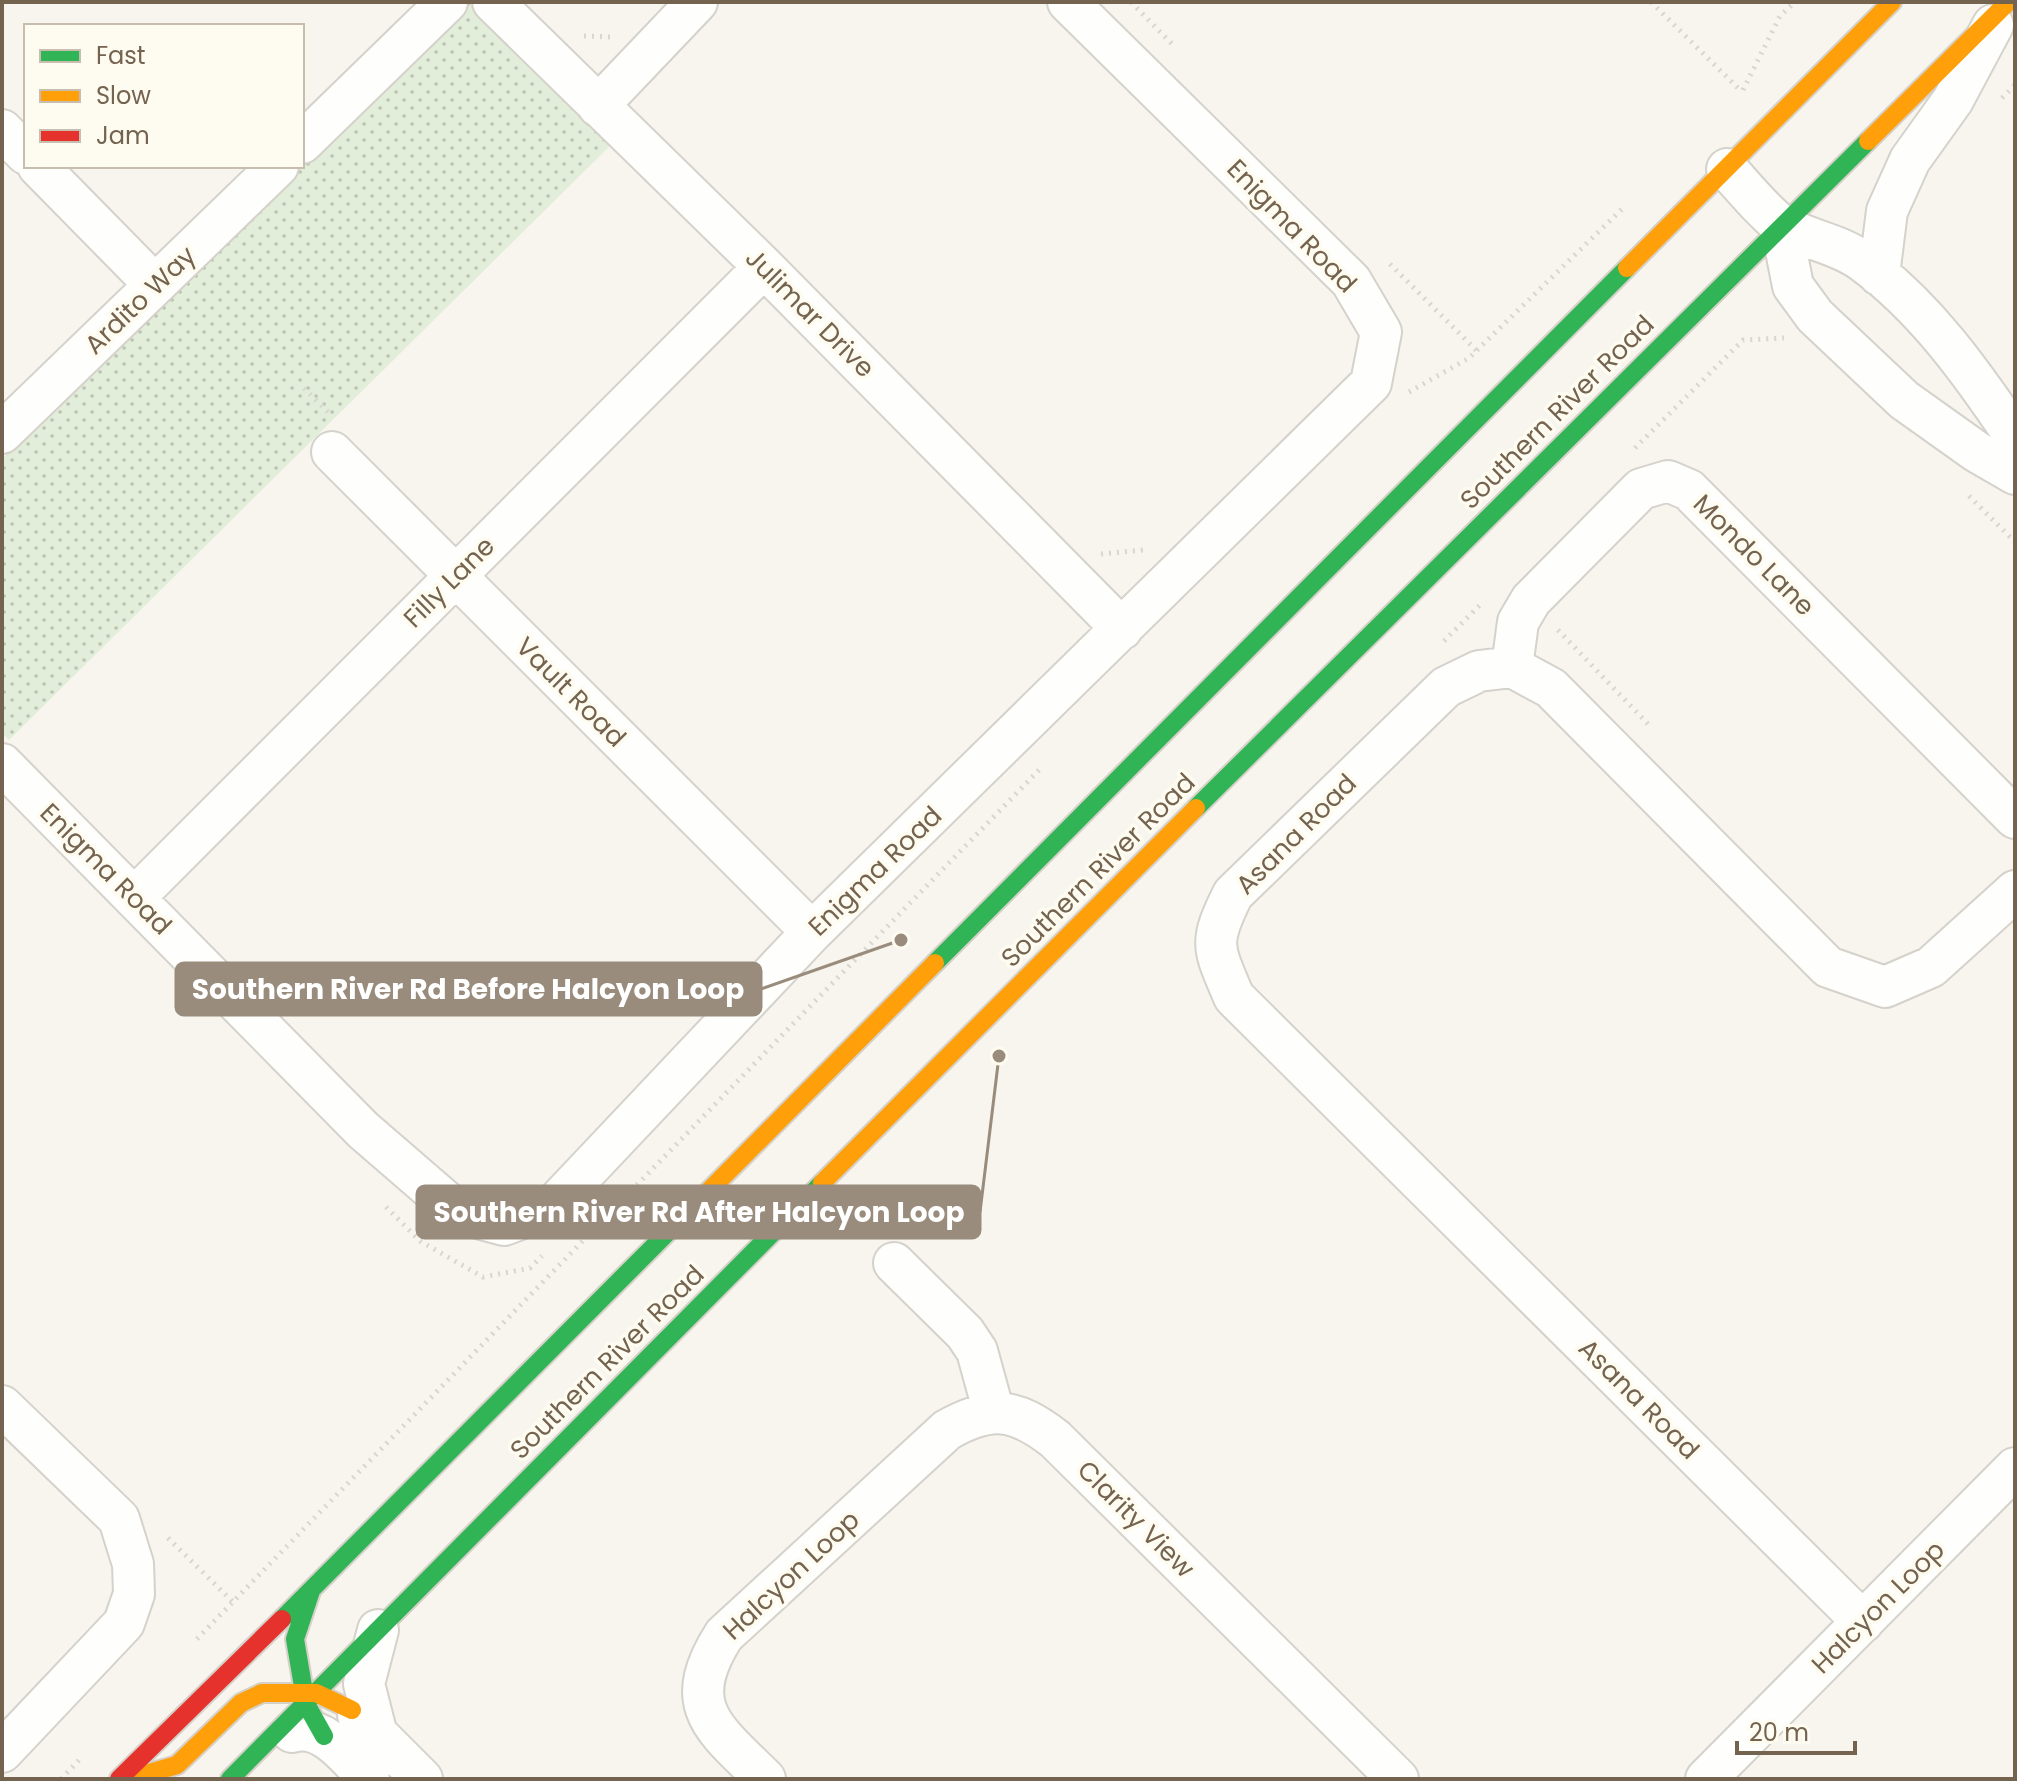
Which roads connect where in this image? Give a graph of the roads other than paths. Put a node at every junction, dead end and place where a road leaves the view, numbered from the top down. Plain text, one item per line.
1 (447, 2) edge
2 (493, 2) edge
3 (697, 2) edge
4 (1068, 2) edge
5 (1892, 2) edge
6 (2005, 5) edge
7 (598, 106) junction
8 (2, 130) edge
9 (304, 141) edge
10 (24, 152) edge
11 (40, 168) edge
12 (276, 168) edge
13 (1727, 169) junction
14 (1781, 225) junction
15 (764, 267) junction
16 (1879, 275) junction
17 (155, 285) junction
18 (2, 433) edge
19 (2015, 437) edge
20 (332, 452) dead end
21 (2015, 474) edge
22 (455, 577) junction
23 (1122, 629) junction
24 (1512, 667) junction
25 (2, 764) edge
26 (2015, 818) edge
27 (2015, 891) edge
28 (134, 898) junction
29 (812, 932) junction
30 (894, 1263) dead end
31 (2, 1406) edge
32 (994, 1413) junction
33 (2015, 1468) edge
34 (312, 1590) junction
35 (1863, 1622) junction
36 (378, 1630) junction
37 (330, 1712) junction
38 (269, 1740) joint
39 (2, 1752) edge
40 (119, 1779) edge
41 (129, 1779) edge
42 (230, 1779) edge
43 (369, 1779) edge
44 (422, 1779) edge
45 (765, 1779) edge
46 (1398, 1779) edge
47 (1706, 1779) edge

1 - 9 street
2 - 7 street, Julimar Drive
3 - 7 street
4 - 23 street, Enigma Road
5 - 13 main road, Southern River Road
6 - 14 main road, Southern River Road
6 - 16 street
7 - 15 street, Julimar Drive
8 - 10 street
11 - 17 street
12 - 17 street, Ardito Way
13 - 14 street
13 - 34 main road, Southern River Road
14 - 16 street
14 - 21 street
14 - 36 main road, Southern River Road
15 - 22 street, Filly Lane
15 - 23 street, Julimar Drive
16 - 19 street
17 - 18 street, Ardito Way
20 - 22 street, Vault Road
22 - 28 street, Filly Lane
22 - 29 street, Vault Road
23 - 29 street, Enigma Road
24 - 26 street, Mondo Lane
24 - 27 street
24 - 35 street, Asana Road
25 - 28 street, Enigma Road
28 - 29 street, Enigma Road
30 - 32 street
31 - 39 street
32 - 45 street, Halcyon Loop
32 - 46 street, Clarity View
33 - 35 street, Halcyon Loop
34 - 37 main road
34 - 40 main road, Southern River Road
35 - 47 street, Halcyon Loop
36 - 37 main road, Southern River Road
36 - 37 street
37 - 38 street
37 - 41 main road
37 - 43 street
37 - 44 street
38 - 42 main road

